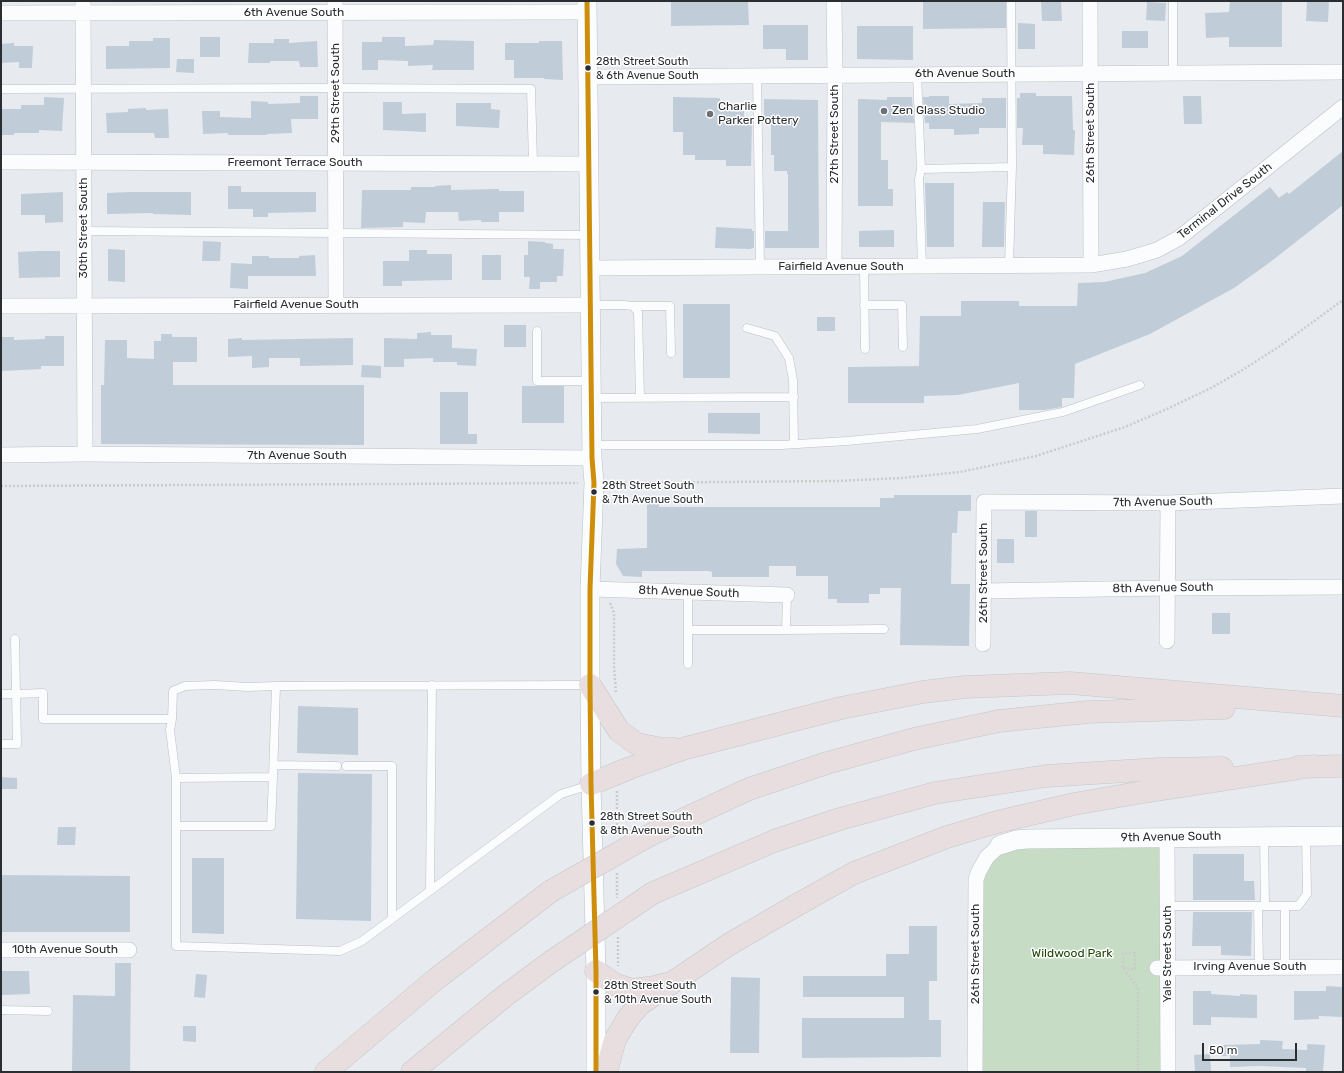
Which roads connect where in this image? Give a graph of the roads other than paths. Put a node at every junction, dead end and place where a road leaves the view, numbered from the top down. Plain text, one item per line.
1 (834, 1) edge
2 (1011, 1) edge
3 (1090, 1) edge
4 (1173, 1) edge
5 (587, 6) edge
6 (83, 7) edge
7 (335, 7) edge
8 (1, 13) edge
9 (1343, 72) edge
10 (1090, 73) junction
11 (1173, 73) junction
12 (917, 74) junction
13 (1012, 74) junction
14 (835, 75) junction
15 (756, 76) junction
16 (588, 77) junction
17 (336, 88) junction
18 (1, 89) edge
19 (83, 89) junction
20 (1343, 106) edge
21 (1, 162) edge
22 (84, 163) junction
23 (336, 163) junction
24 (533, 163) junction
25 (589, 164) junction
26 (1012, 167) junction
27 (921, 169) junction
28 (84, 231) junction
29 (336, 234) junction
30 (590, 235) junction
31 (1009, 265) junction
32 (1091, 265) junction
33 (864, 266) junction
34 (922, 266) junction
35 (760, 267) junction
36 (834, 267) junction
37 (590, 268) junction
38 (336, 305) junction
39 (590, 305) junction
40 (864, 305) junction
41 (1, 306) edge
42 (84, 306) junction
43 (633, 306) junction
44 (747, 328) dead end
45 (537, 331) dead end
46 (903, 347) dead end
47 (865, 349) dead end
48 (671, 353) dead end
49 (1140, 385) dead end
50 (591, 389) junction
51 (640, 398) junction
52 (794, 398) junction
53 (794, 444) junction
54 (592, 452) junction
55 (85, 454) junction
56 (1, 455) edge
57 (1343, 496) edge
58 (984, 502) joint
59 (1168, 503) junction
60 (1343, 587) edge
61 (1167, 588) junction
62 (590, 589) junction
63 (984, 591) junction
64 (688, 592) junction
65 (787, 595) joint
66 (884, 629) dead end
67 (688, 630) junction
68 (786, 630) junction
69 (15, 639) dead end
70 (1167, 641) dead end
71 (983, 644) dead end
72 (688, 664) dead end
73 (590, 685) junction
74 (276, 686) junction
75 (432, 686) junction
76 (1, 694) edge
77 (16, 694) junction
78 (1343, 706) edge
79 (172, 719) junction
80 (1, 744) edge
81 (686, 748) junction
82 (274, 765) junction
83 (337, 766) dead end
84 (346, 766) dead end
85 (1313, 766) junction
86 (1343, 766) edge
87 (273, 777) junction
88 (176, 778) junction
89 (591, 784) junction
90 (177, 826) junction
91 (1264, 836) junction
92 (1306, 836) junction
93 (1343, 836) edge
94 (1167, 837) junction
95 (1000, 845) joint
96 (430, 891) junction
97 (1168, 906) junction
98 (1262, 906) junction
99 (1285, 906) junction
100 (392, 918) junction
101 (1, 950) edge
102 (129, 950) dead end
103 (1259, 967) junction
104 (1285, 967) junction
105 (1343, 967) edge
106 (1162, 968) junction
107 (596, 971) junction
108 (674, 981) junction
109 (1, 1010) edge
110 (48, 1011) dead end
111 (326, 1072) edge
112 (412, 1072) edge
113 (596, 1072) edge
114 (606, 1072) edge
115 (975, 1072) edge
116 (1168, 1072) edge

1 - 14 street, 27th Street South
2 - 13 lane
3 - 10 street, 26th Street South
4 - 11 lane
5 - 7 street, 6th Avenue South
5 - 16 street
6 - 7 street, 6th Avenue South
6 - 8 street, 6th Avenue South
6 - 19 street, 30th Street South
7 - 17 street, 29th Street South
9 - 11 street, 6th Avenue South
10 - 11 street, 6th Avenue South
10 - 13 street, 6th Avenue South
10 - 32 street, 26th Street South
12 - 13 street, 6th Avenue South
12 - 14 street, 6th Avenue South
12 - 27 lane
13 - 26 lane
14 - 15 street, 6th Avenue South
14 - 36 street, 27th Street South
15 - 16 street, 6th Avenue South
15 - 35 lane
16 - 25 street
17 - 19 lane
17 - 23 street, 29th Street South
17 - 24 lane
18 - 19 lane
19 - 22 street, 30th Street South
20 - 32 street, Terminal Drive South
21 - 22 street, Freemont Terrace South
22 - 23 street, Freemont Terrace South
22 - 28 street, 30th Street South
23 - 24 street, Freemont Terrace South
23 - 29 street, 29th Street South
24 - 25 street, Freemont Terrace South
25 - 30 street
26 - 27 lane
26 - 31 lane
27 - 34 lane
28 - 29 lane
28 - 42 street, 30th Street South
29 - 30 lane
29 - 38 street, 29th Street South
30 - 37 street
31 - 32 street, Fairfield Avenue South
31 - 34 street, Fairfield Avenue South
33 - 34 street, Fairfield Avenue South
33 - 36 street, Fairfield Avenue South
33 - 40 lane
35 - 36 street, Fairfield Avenue South
35 - 37 street, Fairfield Avenue South
37 - 39 street
38 - 39 street, Fairfield Avenue South
38 - 42 street, Fairfield Avenue South
39 - 43 lane
39 - 50 street
40 - 46 lane
40 - 47 lane
41 - 42 street, Fairfield Avenue South
42 - 55 street, 30th Street South
43 - 48 lane
43 - 51 lane
44 - 52 lane
45 - 50 lane
49 - 53 lane
50 - 51 lane
50 - 54 street
51 - 52 lane
52 - 53 lane
53 - 54 lane
54 - 55 street, 7th Avenue South
54 - 62 street
55 - 56 street, 7th Avenue South
57 - 59 street, 7th Avenue South
58 - 59 street, 7th Avenue South
58 - 63 street, 26th Street South
59 - 61 street
60 - 61 street, 8th Avenue South
61 - 63 street, 8th Avenue South
61 - 70 street
62 - 64 street, 8th Avenue South
62 - 73 street
63 - 71 street, 26th Street South
64 - 65 street, 8th Avenue South
64 - 67 lane
65 - 68 lane
66 - 68 lane
67 - 68 lane
67 - 72 lane
69 - 77 lane
73 - 75 lane
73 - 81 highway
73 - 89 street
74 - 75 lane
74 - 79 lane
74 - 82 lane
75 - 96 lane
76 - 77 lane
77 - 79 lane
77 - 80 lane
78 - 81 highway
78 - 111 highway, bridge
79 - 88 lane
81 - 89 highway
82 - 83 lane
82 - 87 lane
84 - 100 lane
85 - 86 highway
85 - 108 highway
85 - 112 highway, bridge
87 - 88 lane
87 - 90 lane
88 - 90 lane
89 - 96 lane
89 - 107 street
90 - 100 lane
91 - 92 street, 9th Avenue South
91 - 94 street, 9th Avenue South
91 - 98 lane
92 - 93 street, 9th Avenue South
92 - 99 lane
94 - 95 street, 9th Avenue South
94 - 97 street, Yale Street South
95 - 115 street, 26th Street South
96 - 100 lane
97 - 98 lane
97 - 106 street, Yale Street South
98 - 99 lane
98 - 103 lane
99 - 104 lane
101 - 102 street, 10th Avenue South
103 - 104 street, Irving Avenue South
103 - 106 street, Irving Avenue South
104 - 105 street, Irving Avenue South
106 - 116 street, Yale Street South
107 - 108 highway
107 - 113 street
108 - 114 highway
109 - 110 lane

